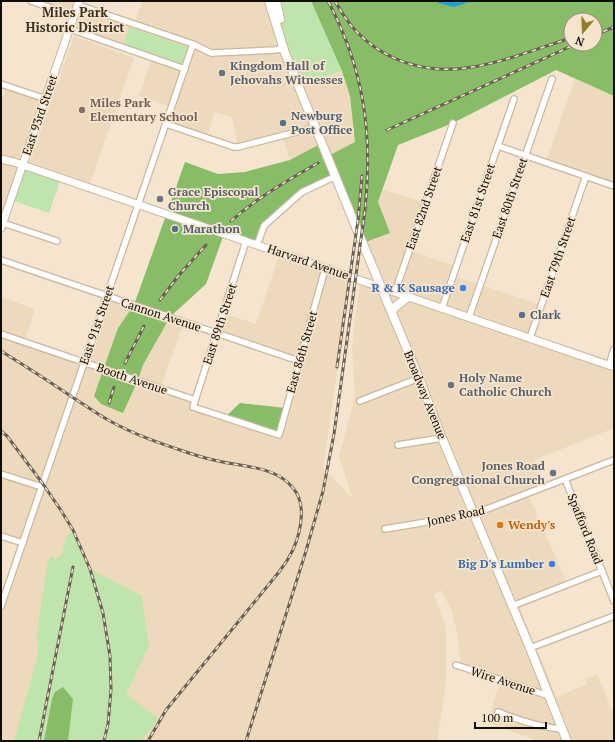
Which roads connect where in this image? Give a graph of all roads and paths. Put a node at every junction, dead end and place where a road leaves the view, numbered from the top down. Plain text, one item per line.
1 (31, 1) edge
2 (269, 1) edge
3 (273, 1) edge
4 (276, 1) edge
5 (79, 3) edge
6 (74, 16) junction
7 (281, 25) junction
8 (70, 29) junction
9 (193, 44) junction
10 (284, 48) junction
11 (185, 69) junction
12 (552, 79) dead end
13 (1, 84) edge
14 (46, 99) junction
15 (514, 99) dead end
16 (453, 123) dead end
17 (166, 124) junction
18 (316, 127) junction
19 (498, 146) junction
20 (525, 155) junction
21 (1, 159) edge
22 (23, 165) junction
23 (336, 176) junction
24 (586, 176) junction
25 (614, 186) edge
26 (138, 204) junction
27 (2, 223) edge
28 (57, 241) dead end
29 (246, 241) junction
30 (257, 245) junction
31 (1, 260) edge
32 (325, 269) junction
33 (381, 287) junction
34 (395, 292) junction
35 (106, 296) junction
36 (408, 297) junction
37 (442, 308) junction
38 (392, 312) junction
39 (469, 317) junction
40 (216, 333) junction
41 (1, 334) edge
42 (530, 338) junction
43 (614, 349) edge
44 (299, 361) junction
45 (84, 362) junction
46 (611, 366) edge
47 (419, 378) junction
48 (195, 400) junction
49 (360, 400) dead end
50 (193, 407) joint
51 (442, 438) junction
52 (398, 445) dead end
53 (614, 460) edge
54 (1, 474) edge
55 (565, 479) junction
56 (42, 487) junction
57 (474, 514) junction
58 (385, 530) dead end
59 (1, 536) edge
60 (23, 543) junction
61 (602, 571) junction
62 (614, 601) edge
63 (1, 604) edge
64 (512, 606) junction
65 (614, 616) edge
66 (530, 648) junction
67 (456, 665) dead end
68 (549, 696) junction
69 (498, 712) dead end
70 (561, 729) junction
71 (564, 740) edge

1 - 6 street
2 - 10 main road, Broadway Avenue
3 - 7 main road
4 - 7 main road, Broadway Avenue
5 - 6 main road, East 93rd Street
5 - 9 street
6 - 8 main road, East 93rd Street
7 - 10 main road, Broadway Avenue
8 - 11 street
8 - 14 main road, East 93rd Street
9 - 10 street
9 - 11 street, East 91st Street
10 - 18 main road, Broadway Avenue
11 - 17 street, East 91st Street
12 - 20 street, East 80th Street
13 - 14 street
14 - 22 main road, East 93rd Street
15 - 19 street, East 81st Street
16 - 34 street, East 82nd Street
17 - 18 street
17 - 26 street, East 91st Street
18 - 23 main road, Broadway Avenue
19 - 20 street
19 - 37 street, East 81st Street
20 - 24 street
20 - 39 street, East 80th Street
21 - 22 main road, Harvard Avenue
22 - 26 main road, Harvard Avenue
22 - 27 main road, East 93rd Street
23 - 30 street
23 - 33 main road, Broadway Avenue
24 - 25 street
24 - 42 street, East 79th Street
26 - 29 main road, Harvard Avenue
26 - 35 street, East 91st Street
27 - 28 street
29 - 30 main road, Harvard Avenue
29 - 40 street, East 89th Street
30 - 32 main road, Harvard Avenue
31 - 35 street, Cannon Avenue
32 - 33 main road, Harvard Avenue
32 - 44 street, East 86th Street
33 - 34 main road, Harvard Avenue
33 - 38 main road, Broadway Avenue
34 - 36 main road, Harvard Avenue
35 - 40 street, Cannon Avenue
35 - 45 street, East 91st Street
36 - 37 main road, Harvard Avenue
36 - 38 main road
37 - 39 main road, Harvard Avenue
38 - 47 main road, Broadway Avenue
39 - 42 main road, Harvard Avenue
40 - 44 street, Cannon Avenue
40 - 48 street, East 89th Street
41 - 45 street, Booth Avenue
42 - 46 main road, Harvard Avenue
43 - 46 street
44 - 50 street, East 86th Street
45 - 48 street, Booth Avenue
45 - 56 street, East 91st Street
47 - 49 street
47 - 51 main road, Broadway Avenue
48 - 50 street, East 89th Street
51 - 52 street
51 - 57 main road, Broadway Avenue
53 - 55 street, Jones Road
54 - 56 street
55 - 57 street, Jones Road
55 - 61 street, Spafford Road
56 - 60 street, East 91st Street
57 - 58 street, Jones Road
57 - 64 main road, Broadway Avenue
59 - 60 street
60 - 63 street, East 91st Street
61 - 62 street, Spafford Road
61 - 64 street
64 - 66 main road, Broadway Avenue
65 - 66 street
66 - 68 main road, Broadway Avenue
67 - 68 street, Wire Avenue
68 - 70 main road, Broadway Avenue
69 - 70 street
70 - 71 main road, Broadway Avenue

